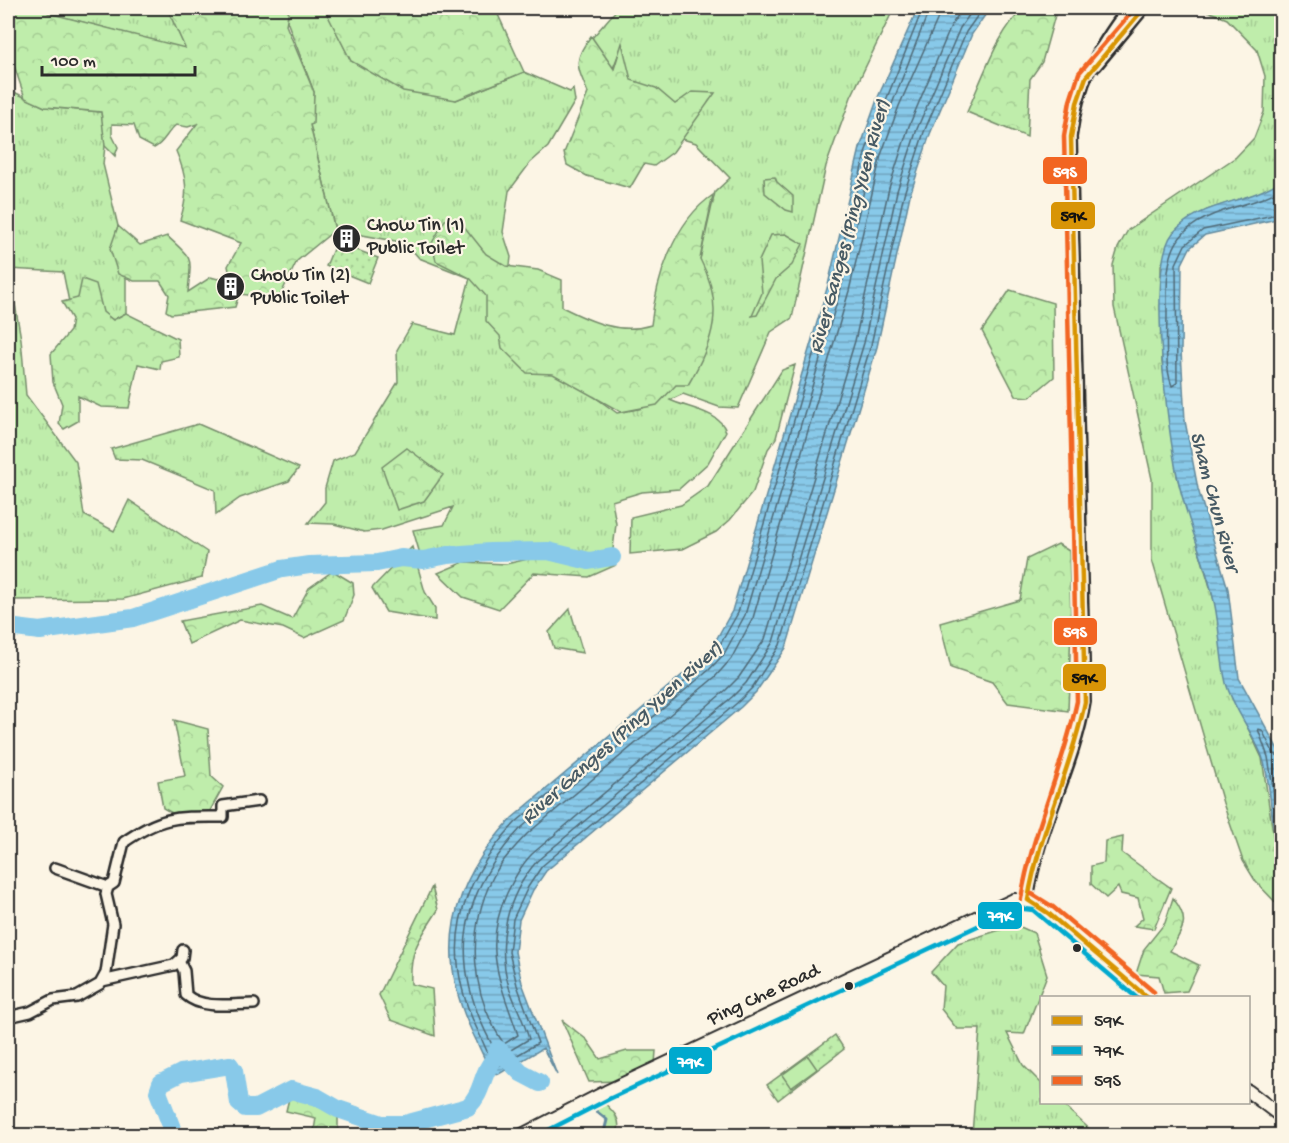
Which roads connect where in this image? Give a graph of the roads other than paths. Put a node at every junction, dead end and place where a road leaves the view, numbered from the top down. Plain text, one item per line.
1 (1128, 8) edge
2 (1144, 8) edge
3 (1086, 77) junction
4 (259, 801) dead end
5 (55, 868) dead end
6 (108, 887) junction
7 (1028, 900) junction
8 (183, 950) dead end
9 (179, 961) junction
10 (102, 981) junction
11 (1147, 996) edge
12 (254, 1004) dead end
13 (8, 1017) edge
14 (1250, 1093) edge
15 (1281, 1117) edge
16 (520, 1136) edge

1 - 3 street
2 - 3 street
3 - 7 street
4 - 6 street
5 - 6 street
6 - 10 street
7 - 11 street
7 - 16 street, Ping Che Road
8 - 9 street
9 - 10 street
9 - 12 street
10 - 13 street
14 - 15 street

